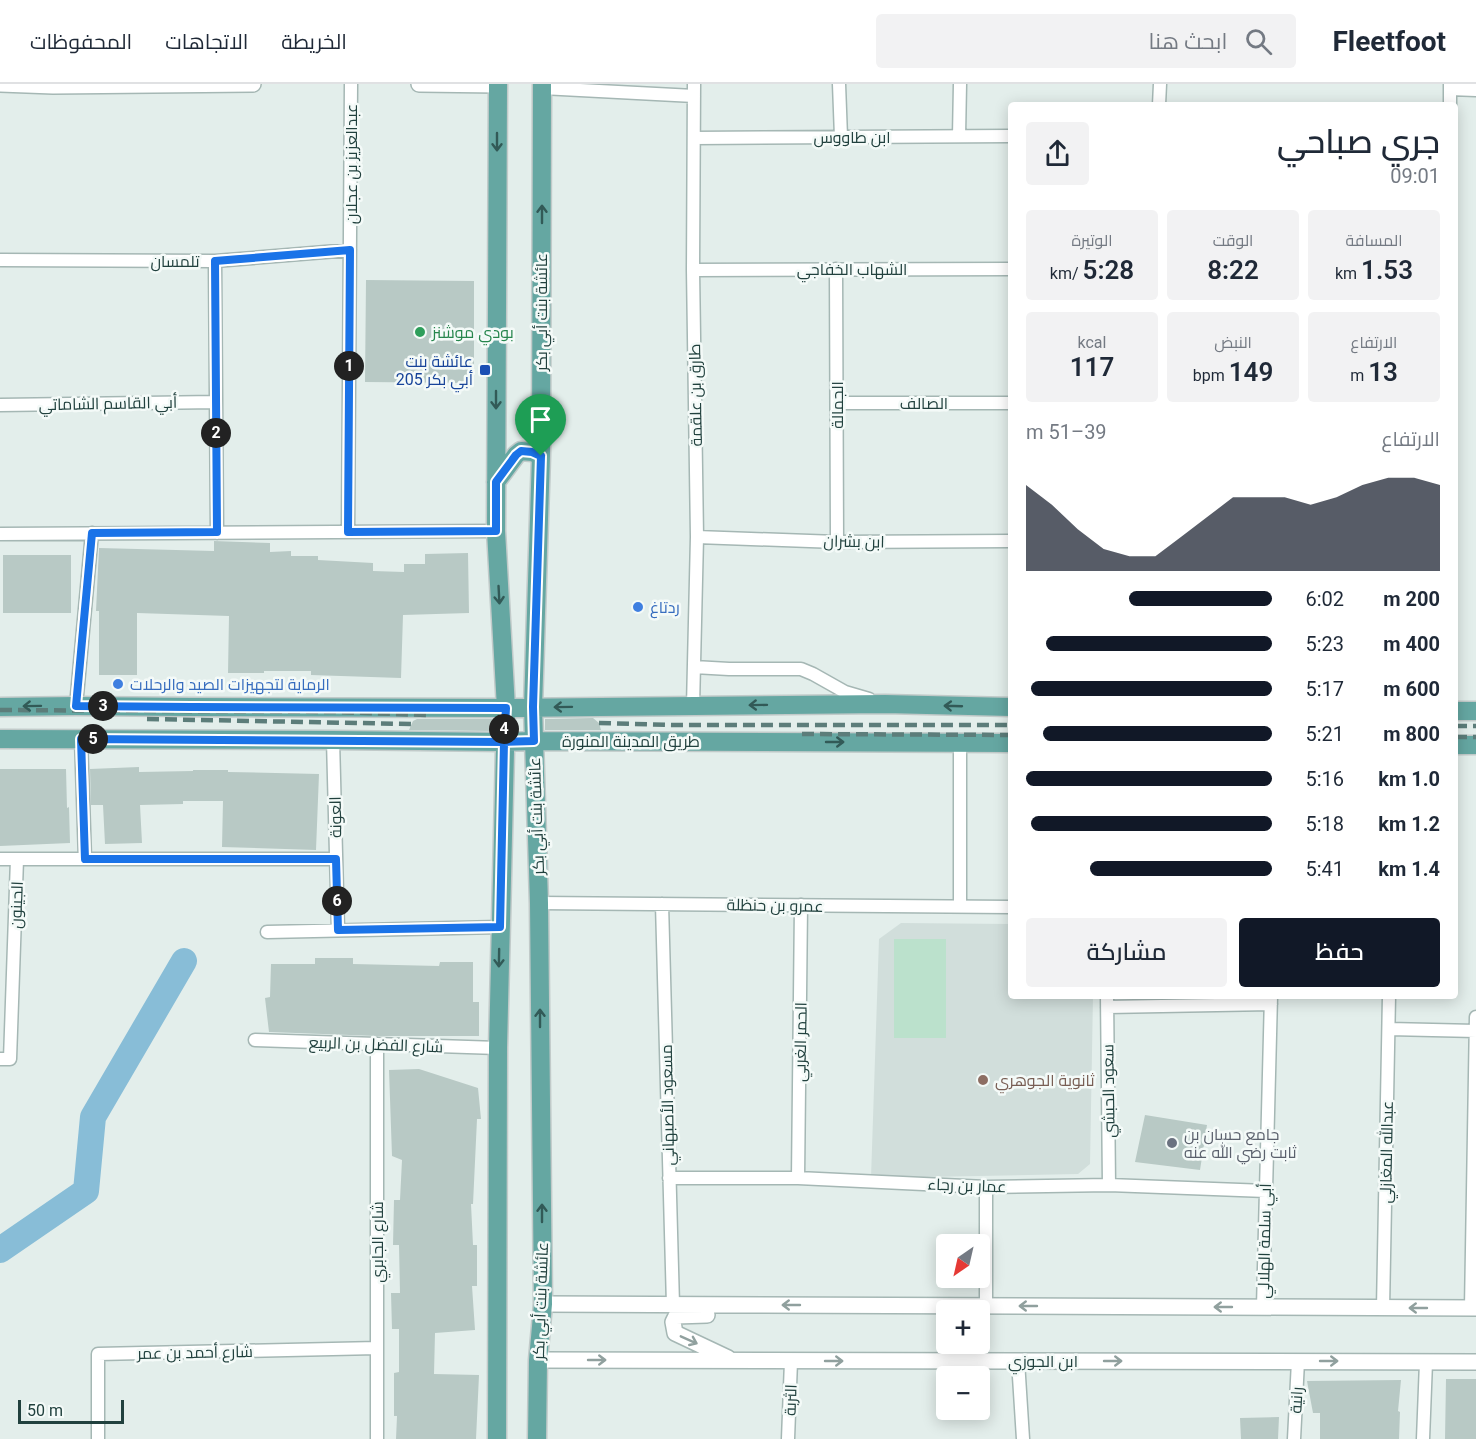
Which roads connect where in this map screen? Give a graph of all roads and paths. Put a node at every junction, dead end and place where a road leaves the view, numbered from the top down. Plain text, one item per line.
1 (0, 84) edge
2 (253, 84) edge
3 (351, 84) edge
4 (419, 84) edge
5 (498, 84) edge
6 (839, 84) edge
7 (960, 84) edge
8 (1160, 84) edge
9 (538, 85) edge
10 (1450, 86) edge
11 (694, 90) edge
12 (1476, 90) edge
13 (1160, 102) edge
14 (1450, 102) edge
15 (959, 136) junction
16 (1008, 136) edge
17 (841, 137) junction
18 (694, 138) junction
19 (350, 250) junction
20 (0, 260) edge
21 (215, 261) junction
22 (836, 269) junction
23 (1008, 269) edge
24 (693, 270) junction
25 (216, 402) junction
26 (837, 403) junction
27 (1008, 403) edge
28 (0, 405) edge
29 (541, 456) junction
30 (496, 482) junction
31 (496, 531) junction
32 (217, 532) junction
33 (348, 532) junction
34 (92, 533) junction
35 (0, 534) edge
36 (697, 537) junction
37 (1008, 541) edge
38 (837, 542) junction
39 (694, 667) junction
40 (885, 704) junction
41 (76, 706) junction
42 (693, 706) junction
43 (0, 707) edge
44 (533, 707) junction
45 (1008, 707) edge
46 (506, 708) junction
47 (1458, 711) edge
48 (1476, 711) edge
49 (0, 739) edge
50 (81, 739) junction
51 (333, 740) junction
52 (534, 741) junction
53 (504, 742) junction
54 (960, 742) junction
55 (1008, 743) edge
56 (1458, 745) edge
57 (1476, 745) edge
58 (0, 859) edge
59 (17, 859) junction
60 (85, 859) junction
61 (336, 859) junction
62 (539, 903) junction
63 (662, 904) junction
64 (801, 906) junction
65 (960, 907) junction
66 (1008, 908) edge
67 (500, 927) junction
68 (338, 930) junction
69 (267, 932) dead end
70 (1389, 999) edge
71 (1271, 1000) edge
72 (1107, 1001) edge
73 (1476, 1017) edge
74 (1389, 1029) junction
75 (1476, 1031) edge
76 (255, 1040) dead end
77 (377, 1044) junction
78 (498, 1048) junction
79 (1476, 1048) edge
80 (5, 1059) edge
81 (1475, 1116) edge
82 (669, 1178) junction
83 (798, 1178) junction
84 (1109, 1185) junction
85 (986, 1187) junction
86 (1266, 1191) junction
87 (986, 1300) edge
88 (543, 1304) junction
89 (673, 1305) junction
90 (762, 1305) junction
91 (936, 1306) edge
92 (990, 1306) edge
93 (1263, 1307) junction
94 (1383, 1308) junction
95 (1474, 1308) edge
96 (377, 1348) junction
97 (538, 1360) junction
98 (735, 1360) junction
99 (791, 1360) junction
100 (1018, 1361) junction
101 (1298, 1361) junction
102 (1426, 1362) junction
103 (1476, 1362) edge
104 (98, 1439) edge
105 (377, 1439) edge
106 (497, 1439) edge
107 (537, 1439) edge
108 (788, 1439) edge
109 (1023, 1439) edge
110 (1294, 1439) edge
111 (1423, 1439) edge

1 - 2 street
3 - 19 street, عبدالعزيز بن عجلان
4 - 5 street
5 -> 30 main road, عائشة بنت أبي بكر
6 - 17 street
7 - 15 street
8 - 13 street
9 - 11 street
29 -> 9 main road, عائشة بنت أبي بكر
10 - 12 street
10 - 14 street
11 - 18 street, طارق بن علقمة
15 - 16 street, ابن طاووس
15 - 17 street, ابن طاووس
17 - 18 street, ابن طاووس
18 - 24 street, طارق بن علقمة
19 - 21 street, تلمسان
19 - 33 street, عبدالعزيز بن عجلان
20 - 21 street, تلمسان
21 - 25 street
22 - 23 street, الشهاب الخفاجي
22 - 24 street, الشهاب الخفاجي
22 - 26 street, الجمالة
24 - 36 street, طارق بن علقمة
25 - 28 street, أبي القاسم الشاماتي
25 - 32 street
26 - 27 street, الصالف
26 - 38 street, الجمالة
29 - 30 main road
29 - 44 main road, عائشة بنت أبي بكر
30 - 31 main road, عائشة بنت أبي بكر
31 - 33 street
31 -> 46 main road, عائشة بنت أبي بكر
32 - 33 street
32 - 34 street
34 - 35 street
34 - 41 street
36 - 38 street, ابن بشران
36 - 39 street, طارق بن علقمة
37 - 38 street, ابن بشران
39 - 40 street
39 - 42 street, طارق بن علقمة
40 -> 42 main road
45 -> 40 main road
41 -> 43 main road
41 - 46 main road
42 -> 44 main road
44 - 46 main road
44 - 52 main road, عائشة بنت أبي بكر
46 - 53 main road, عائشة بنت أبي بكر
47 - 48 main road
49 - 50 main road, طريق المدينة المنورة
50 - 51 main road, طريق المدينة المنورة
50 - 60 street
51 - 53 main road, طريق المدينة المنورة
51 - 61 street, العونة
52 - 53 main road, طريق المدينة المنورة
52 -> 54 main road, طريق المدينة المنورة
52 - 62 main road, عائشة بنت أبي بكر
53 - 67 main road, عائشة بنت أبي بكر
54 - 55 main road, طريق المدينة المنورة
54 - 65 street
56 - 57 main road
58 - 59 street
59 - 60 street
59 - 80 street, الجينون
60 - 61 street
61 - 68 street, العونة
62 - 63 street, عمرو بن حنظلة
88 -> 62 main road, عائشة بنت أبي بكر
63 - 64 street, عمرو بن حنظلة
63 - 82 street, مسعود الأصبهاني
64 - 65 street, عمرو بن حنظلة
64 - 83 street, الحمر الغربي
65 - 66 street, عمرو بن حنظلة
67 - 68 street
67 -> 78 main road, عائشة بنت أبي بكر
68 - 69 street
70 - 74 street, عبدالله المغازلي
71 - 72 street
71 - 86 street, أبي سلمة الهلالي
72 - 84 street, سعود الحبشي
73 - 75 street
74 - 75 street
74 - 94 street, عبدالله المغازلي
75 - 79 street
76 - 77 street, شارع الفضل بن الربيع
77 - 78 street, شارع الفضل بن الربيع
77 - 96 street, شارع الجابري
78 - 106 main road, عائشة بنت أبي بكر
79 - 81 street
81 - 95 street
82 - 83 street, عمار بن رجاء
82 - 89 street, مسعود الأصبهاني
83 - 85 street, عمار بن رجاء
84 - 85 street, عمار بن رجاء
84 - 86 street, عمار بن رجاء
85 - 87 street
86 - 93 street, أبي سلمة الهلالي
88 - 89 street
88 - 97 main road, عائشة بنت أبي بكر
89 - 90 street
91 -> 90 street
90 -> 98 street
93 -> 92 street
93 - 94 street
95 -> 94 street
96 - 104 street, شارع أحمد بن عمر
96 - 105 street, شارع الجابري
97 -> 98 street, ابن الجوزي
97 - 107 main road, عائشة بنت أبي بكر
98 - 99 street, ابن الجوزي
99 -> 100 street, ابن الجوزي
99 - 108 street, الثربة
100 -> 101 street, ابن الجوزي
100 - 109 street
101 -> 102 street, ابن الجوزي
101 - 110 street, رانية
102 - 103 street, ابن الجوزي
102 - 111 street

